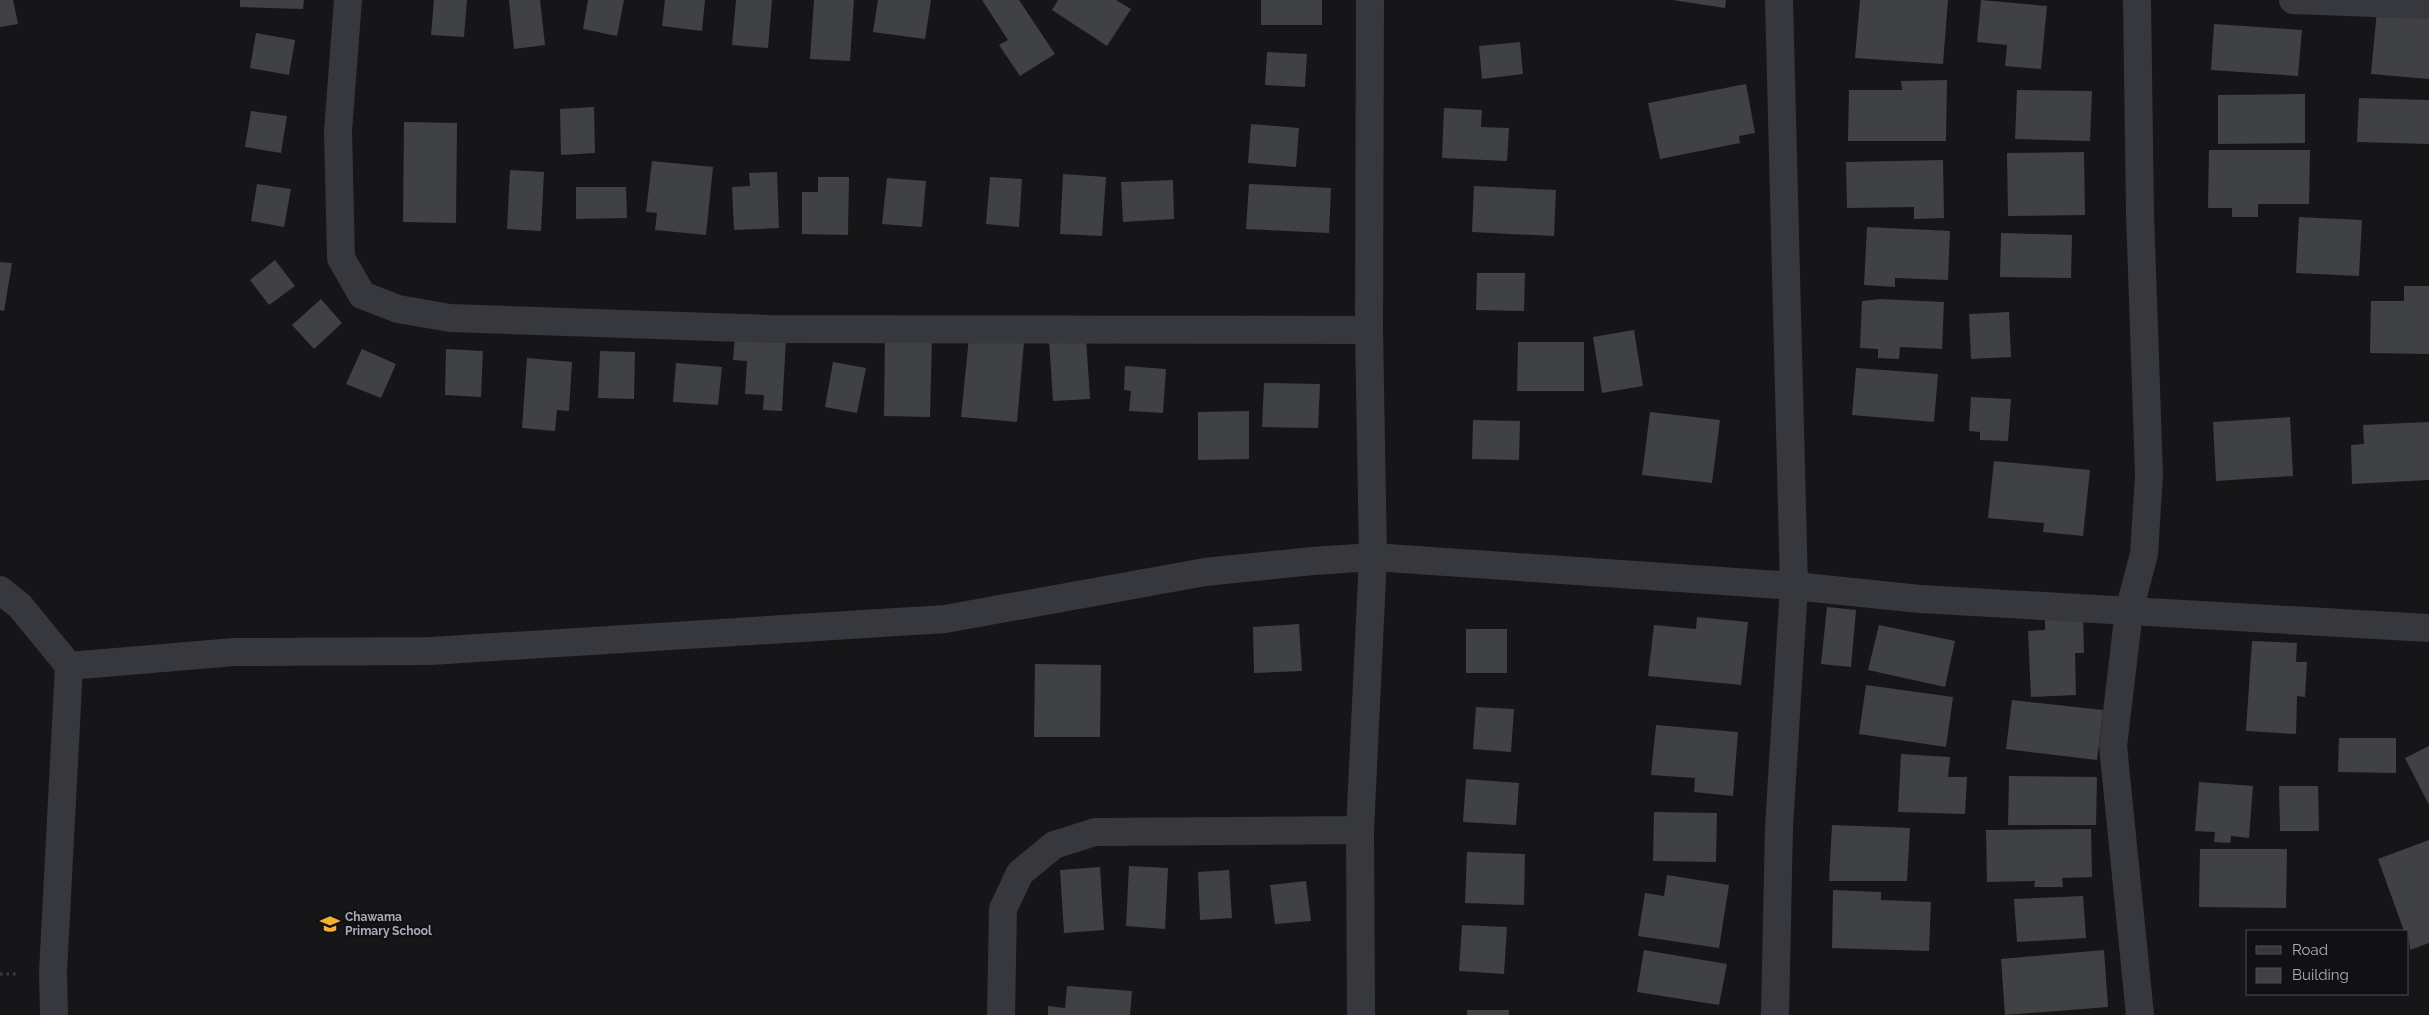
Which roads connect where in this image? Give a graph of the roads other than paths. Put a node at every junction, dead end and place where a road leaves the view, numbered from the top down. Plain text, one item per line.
1 (348, 0) edge
2 (1370, 0) edge
3 (1779, 0) edge
4 (2137, 0) edge
5 (2293, 0) edge
6 (2429, 5) edge
7 (1369, 330) junction
8 (1373, 557) junction
9 (1794, 586) junction
10 (0, 590) edge
11 (2129, 611) junction
12 (2429, 628) edge
13 (69, 666) junction
14 (1360, 830) junction
15 (54, 1015) edge
16 (1001, 1015) edge
17 (1361, 1015) edge
18 (1775, 1015) edge
19 (2140, 1015) edge

1 - 7 street
2 - 7 street
3 - 9 street
4 - 11 street
5 - 6 street
7 - 8 street
8 - 9 street
8 - 13 street
8 - 14 street
9 - 11 street
9 - 18 street
10 - 13 street
11 - 12 street
11 - 19 street
13 - 15 street
14 - 16 street
14 - 17 street

